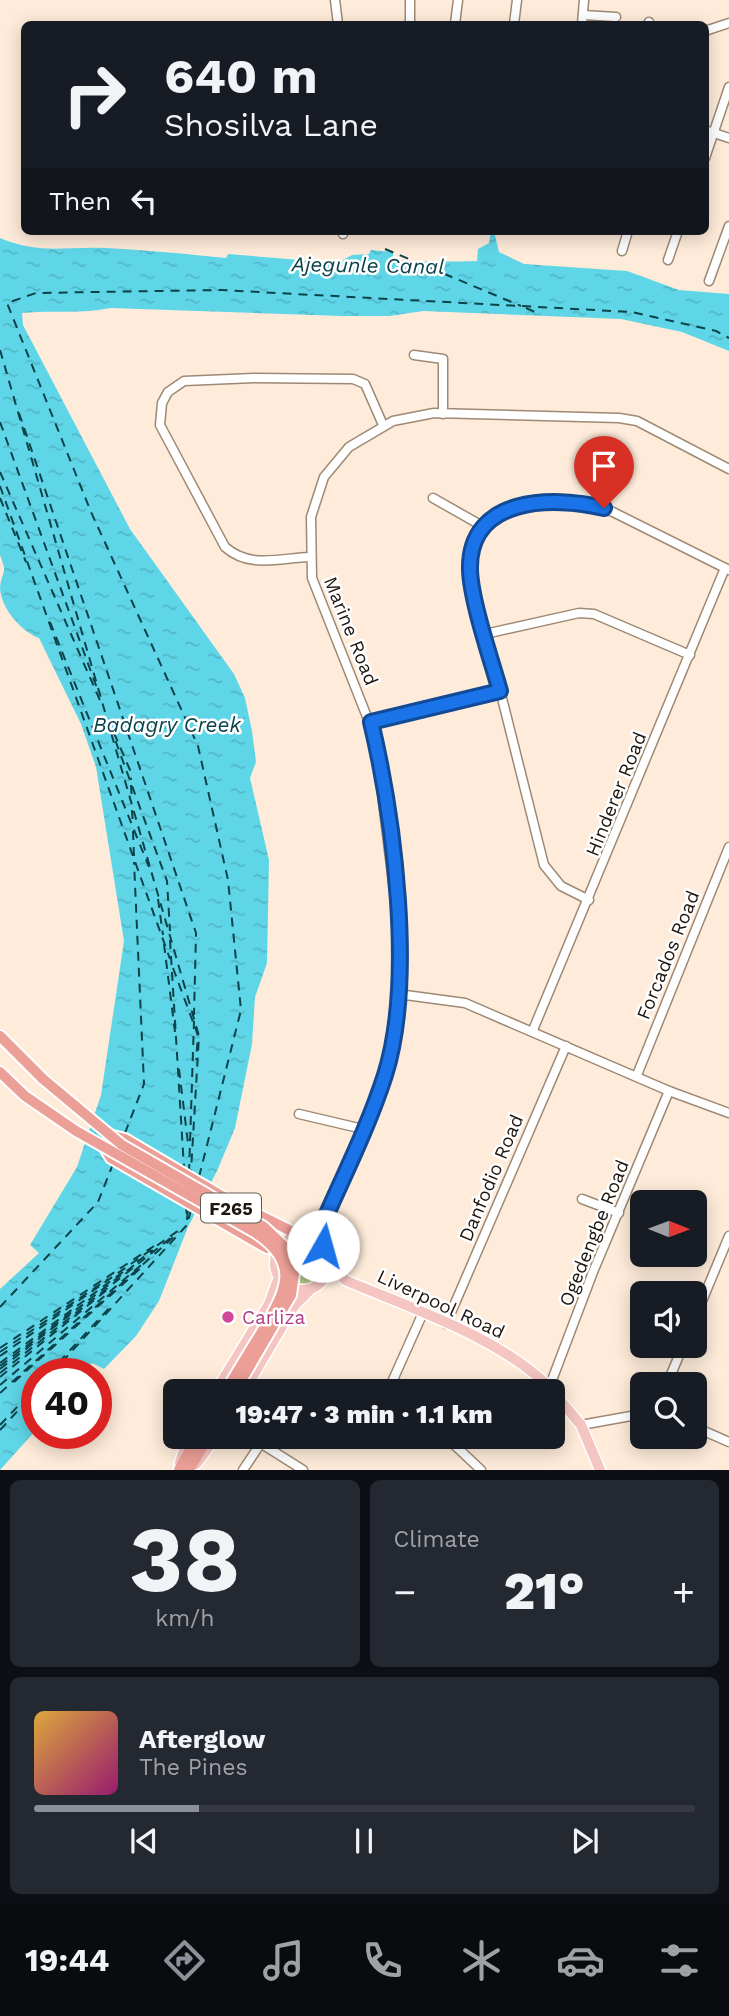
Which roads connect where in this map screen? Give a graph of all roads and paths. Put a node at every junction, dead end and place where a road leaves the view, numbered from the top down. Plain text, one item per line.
1 (335, 0) edge
2 (410, 0) edge
3 (458, 0) edge
4 (517, 0) edge
5 (584, 0) edge
6 (616, 17) dead end
7 (582, 20) edge
8 (338, 21) edge
9 (410, 21) edge
10 (455, 21) edge
11 (514, 21) edge
12 (729, 23) edge
13 (709, 30) edge
14 (729, 87) edge
15 (709, 132) edge
16 (714, 135) junction
17 (729, 138) edge
18 (709, 148) edge
19 (729, 226) edge
20 (627, 235) edge
21 (677, 235) edge
22 (622, 251) dead end
23 (668, 260) dead end
24 (709, 281) dead end
25 (414, 355) dead end
26 (443, 414) junction
27 (383, 425) junction
28 (729, 469) edge
29 (433, 498) dead end
30 (484, 527) junction
31 (310, 557) junction
32 (727, 569) edge
33 (485, 634) junction
34 (690, 655) junction
35 (500, 691) junction
36 (371, 722) junction
37 (729, 847) edge
38 (589, 900) junction
39 (398, 994) junction
40 (533, 1030) junction
41 (0, 1036) edge
42 (566, 1046) junction
43 (0, 1072) edge
44 (637, 1075) junction
45 (669, 1091) junction
46 (729, 1113) edge
47 (299, 1114) dead end
48 (363, 1129) junction
49 (108, 1135) junction
50 (104, 1147) junction
51 (582, 1199) dead end
52 (619, 1213) junction
53 (323, 1223) junction
54 (302, 1236) junction
55 (729, 1236) edge
56 (323, 1246) junction
57 (275, 1257) junction
58 (329, 1261) junction
59 (279, 1277) junction
60 (345, 1280) junction
61 (317, 1285) junction
62 (707, 1289) edge
63 (422, 1315) junction
64 (446, 1324) junction
65 (223, 1379) edge
66 (233, 1379) edge
67 (242, 1379) edge
68 (251, 1379) edge
69 (393, 1379) edge
70 (540, 1379) edge
71 (556, 1379) edge
72 (565, 1406) edge
73 (630, 1416) edge
74 (581, 1425) junction
75 (707, 1432) edge
76 (729, 1442) edge
77 (192, 1449) edge
78 (196, 1449) edge
79 (207, 1449) edge
80 (257, 1449) edge
81 (270, 1449) edge
82 (459, 1449) edge
83 (178, 1470) edge
84 (190, 1470) edge
85 (243, 1470) edge
86 (303, 1470) edge
87 (481, 1470) edge
88 (600, 1470) edge

1 - 8 street
2 - 9 street
3 - 10 street
4 - 11 street
5 - 7 street
6 - 7 street
12 - 13 street
14 - 16 street
15 - 16 street
16 - 17 street
16 - 18 street
19 - 24 street
20 - 22 street
21 - 23 street
25 - 26 street
26 - 27 street, Marine Road
26 - 28 street, Marine Road
27 - 31 street, Marine Road
27 - 31 street
29 - 30 street
30 - 32 street
30 - 33 street
31 - 36 street, Marine Road
32 - 34 street, Hinderer Road
33 - 34 street
33 - 35 street
34 - 38 street, Hinderer Road
35 - 36 street
35 - 38 street
36 - 39 street, Marine Road
37 - 44 street, Forcados Road
38 - 40 street, Hinderer Road
39 - 40 street
39 - 48 street, Marine Road
40 - 42 street
41 - 49 highway, F265, bridge
42 - 44 street
42 - 64 street, Danfodio Road
43 - 50 highway, F265, bridge
44 - 45 street
45 - 46 street
45 - 52 street, Ogedengbe Road
47 - 48 street
48 - 53 street, Marine Road
49 - 54 highway
49 - 67 highway, F265, bridge
50 - 57 highway
50 - 66 highway, F265, bridge
51 - 52 street
52 - 71 street, Ogedengbe Road
53 - 54 street
53 - 56 street
54 - 56 main road
54 - 57 main road
55 - 62 street
56 - 58 main road
57 - 59 main road
58 - 60 main road, Liverpool Road
58 - 61 main road
59 - 61 main road
59 - 65 main road
60 - 61 main road, Liverpool Road
60 - 63 main road, Liverpool Road
61 - 68 main road
63 - 64 main road, Liverpool Road
63 - 69 street
64 - 70 main road, Liverpool Road
72 - 74 main road, Liverpool Road
73 - 74 street
74 - 88 main road, Liverpool Road
75 - 76 street
77 - 83 highway
78 - 84 highway
79 - 84 main road
80 - 85 street
81 - 86 street
82 - 87 street

